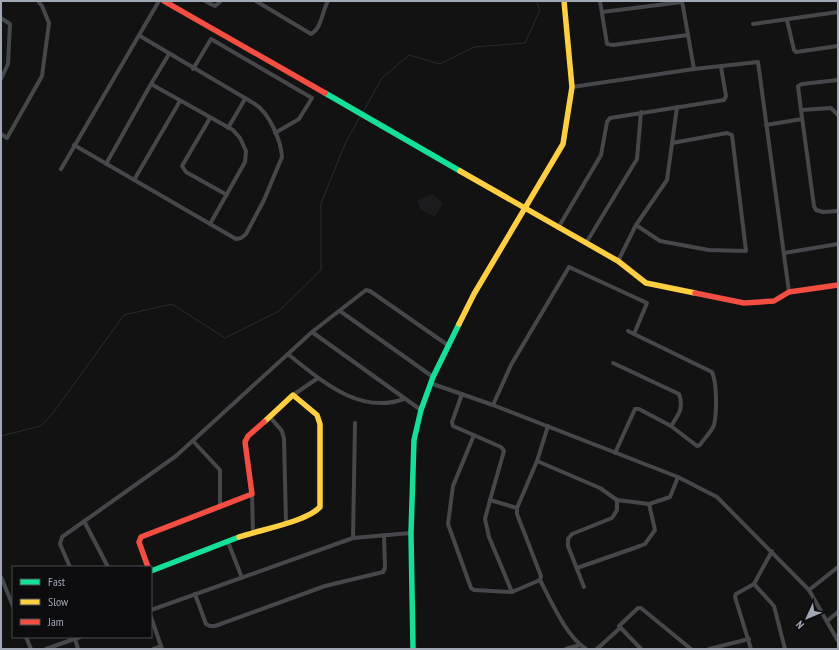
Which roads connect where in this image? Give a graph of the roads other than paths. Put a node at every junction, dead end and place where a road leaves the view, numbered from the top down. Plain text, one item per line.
1 (38, 1) edge
2 (159, 1) edge
3 (164, 1) edge
4 (205, 1) edge
5 (221, 1) edge
6 (256, 1) edge
7 (328, 1) edge
8 (564, 1) edge
9 (600, 1) edge
10 (682, 2) edge
11 (602, 12) junction
12 (838, 12) edge
13 (1, 18) edge
14 (787, 20) junction
15 (753, 24) dead end
16 (688, 35) junction
17 (140, 36) junction
18 (838, 46) edge
19 (169, 54) junction
20 (721, 67) junction
21 (193, 69) junction
22 (694, 69) junction
23 (1, 79) edge
24 (838, 80) edge
25 (151, 84) junction
26 (572, 87) junction
27 (317, 90) junction
28 (312, 98) junction
29 (245, 99) junction
30 (180, 101) junction
31 (677, 107) junction
32 (801, 110) junction
33 (641, 112) junction
34 (838, 115) edge
35 (210, 118) junction
36 (802, 119) junction
37 (766, 125) junction
38 (228, 128) junction
39 (275, 133) junction
40 (1, 134) edge
41 (672, 143) junction
42 (74, 145) junction
43 (106, 164) junction
44 (61, 169) dead end
45 (134, 180) junction
46 (227, 195) junction
47 (524, 208) junction
48 (838, 211) edge
49 (210, 224) junction
50 (636, 225) junction
51 (558, 228) junction
52 (586, 243) junction
53 (838, 244) edge
54 (784, 253) junction
55 (618, 261) junction
56 (838, 285) edge
57 (789, 292) junction
58 (340, 311) junction
59 (312, 332) junction
60 (628, 332) dead end
61 (634, 334) junction
62 (449, 346) junction
63 (289, 355) junction
64 (613, 363) dead end
65 (318, 378) junction
66 (432, 380) junction
67 (462, 394) junction
68 (293, 395) junction
69 (404, 399) junction
70 (493, 405) junction
71 (421, 410) junction
72 (270, 417) junction
73 (355, 423) dead end
74 (548, 426) junction
75 (671, 426) junction
76 (474, 435) junction
77 (193, 441) junction
78 (616, 453) junction
79 (536, 461) junction
80 (678, 477) junction
81 (252, 494) junction
82 (490, 500) junction
83 (617, 500) junction
84 (649, 504) junction
85 (220, 507) junction
86 (517, 508) junction
87 (84, 521) junction
88 (286, 523) junction
89 (253, 532) junction
90 (411, 533) junction
91 (384, 535) junction
92 (353, 538) junction
93 (228, 542) junction
94 (772, 551) junction
95 (70, 566) edge
96 (107, 566) edge
97 (148, 566) edge
98 (838, 567) edge
99 (577, 568) junction
100 (152, 571) edge
101 (1, 578) edge
102 (242, 578) junction
103 (540, 580) junction
104 (754, 584) junction
105 (584, 587) dead end
106 (809, 590) junction
107 (512, 592) junction
108 (195, 594) junction
109 (12, 604) edge
110 (152, 610) edge
111 (838, 612) edge
112 (152, 620) edge
113 (828, 621) junction
114 (620, 628) junction
115 (26, 638) edge
116 (75, 639) joint
117 (749, 639) junction
118 (838, 641) edge
119 (580, 645) junction
120 (161, 648) edge
121 (718, 648) edge
122 (31, 649) edge
123 (46, 649) edge
124 (78, 649) edge
125 (153, 649) edge
126 (413, 649) edge
127 (566, 649) edge
128 (586, 649) edge
129 (597, 649) edge
130 (641, 649) edge
131 (692, 649) edge
132 (709, 649) edge
133 (751, 649) edge
134 (785, 649) edge

1 - 40 street
2 - 17 street
3 - 27 street
4 - 5 street
6 - 7 street
8 - 26 street
9 - 11 street
10 - 11 street
10 - 16 street
11 - 16 street
12 - 14 street
13 - 23 street
14 - 15 street
14 - 18 street
16 - 22 street
17 - 19 street
17 - 42 street
19 - 21 street
19 - 25 street
20 - 22 street
20 - 31 street
20 - 37 street
21 - 28 street
21 - 29 street
22 - 26 street
24 - 32 street
25 - 30 street
25 - 43 street
26 - 47 street
27 - 28 street
27 - 47 street
28 - 39 street
29 - 38 street
29 - 39 street
30 - 35 street
30 - 45 street
31 - 33 street
31 - 41 street
32 - 34 street
32 - 36 street
33 - 51 street
33 - 52 street
35 - 38 street
35 - 46 street
36 - 37 street
36 - 48 street
37 - 54 street
38 - 46 street
39 - 49 street
41 - 50 street
41 - 50 street
42 - 43 street
42 - 44 street
43 - 45 street
45 - 49 street
46 - 49 street
47 - 51 street
47 - 62 street
50 - 55 street
51 - 52 street
52 - 55 street
53 - 54 street
54 - 57 street
55 - 57 street
56 - 57 street
58 - 59 street
58 - 62 street
58 - 66 street
59 - 63 street
59 - 69 street
60 - 61 street
61 - 70 street
61 - 75 street
62 - 66 street
63 - 65 street
63 - 77 street
64 - 75 street
65 - 68 street
65 - 69 street
66 - 67 street
66 - 71 street
67 - 70 street
67 - 76 street
68 - 72 street
68 - 88 street
69 - 71 street
70 - 74 street
71 - 90 street
72 - 81 street
72 - 88 street
73 - 92 street
74 - 78 street
74 - 79 street
75 - 78 street
76 - 82 street
76 - 107 street
77 - 85 street
77 - 87 street
78 - 80 street
79 - 83 street
79 - 86 street
80 - 84 street
80 - 94 street
81 - 85 street
81 - 89 street
82 - 86 street
82 - 107 street
83 - 84 street
83 - 99 street
84 - 99 street
85 - 97 street
86 - 103 street
87 - 95 street
87 - 96 street
88 - 89 street
89 - 93 street
90 - 91 street
90 - 126 street
91 - 92 street
91 - 108 street
92 - 102 street
93 - 100 street
93 - 102 street
94 - 104 street
94 - 106 street
98 - 106 street
99 - 105 street
101 - 109 street
102 - 108 street
103 - 107 street
103 - 119 street
104 - 117 street
104 - 134 street
106 - 113 street
108 - 110 street
111 - 113 street
112 - 120 street
113 - 118 street
114 - 129 street
114 - 130 street
114 - 131 street
115 - 122 street
116 - 123 street
116 - 124 street
117 - 121 street
117 - 133 street
119 - 127 street
119 - 128 street
120 - 125 street
121 - 132 street

